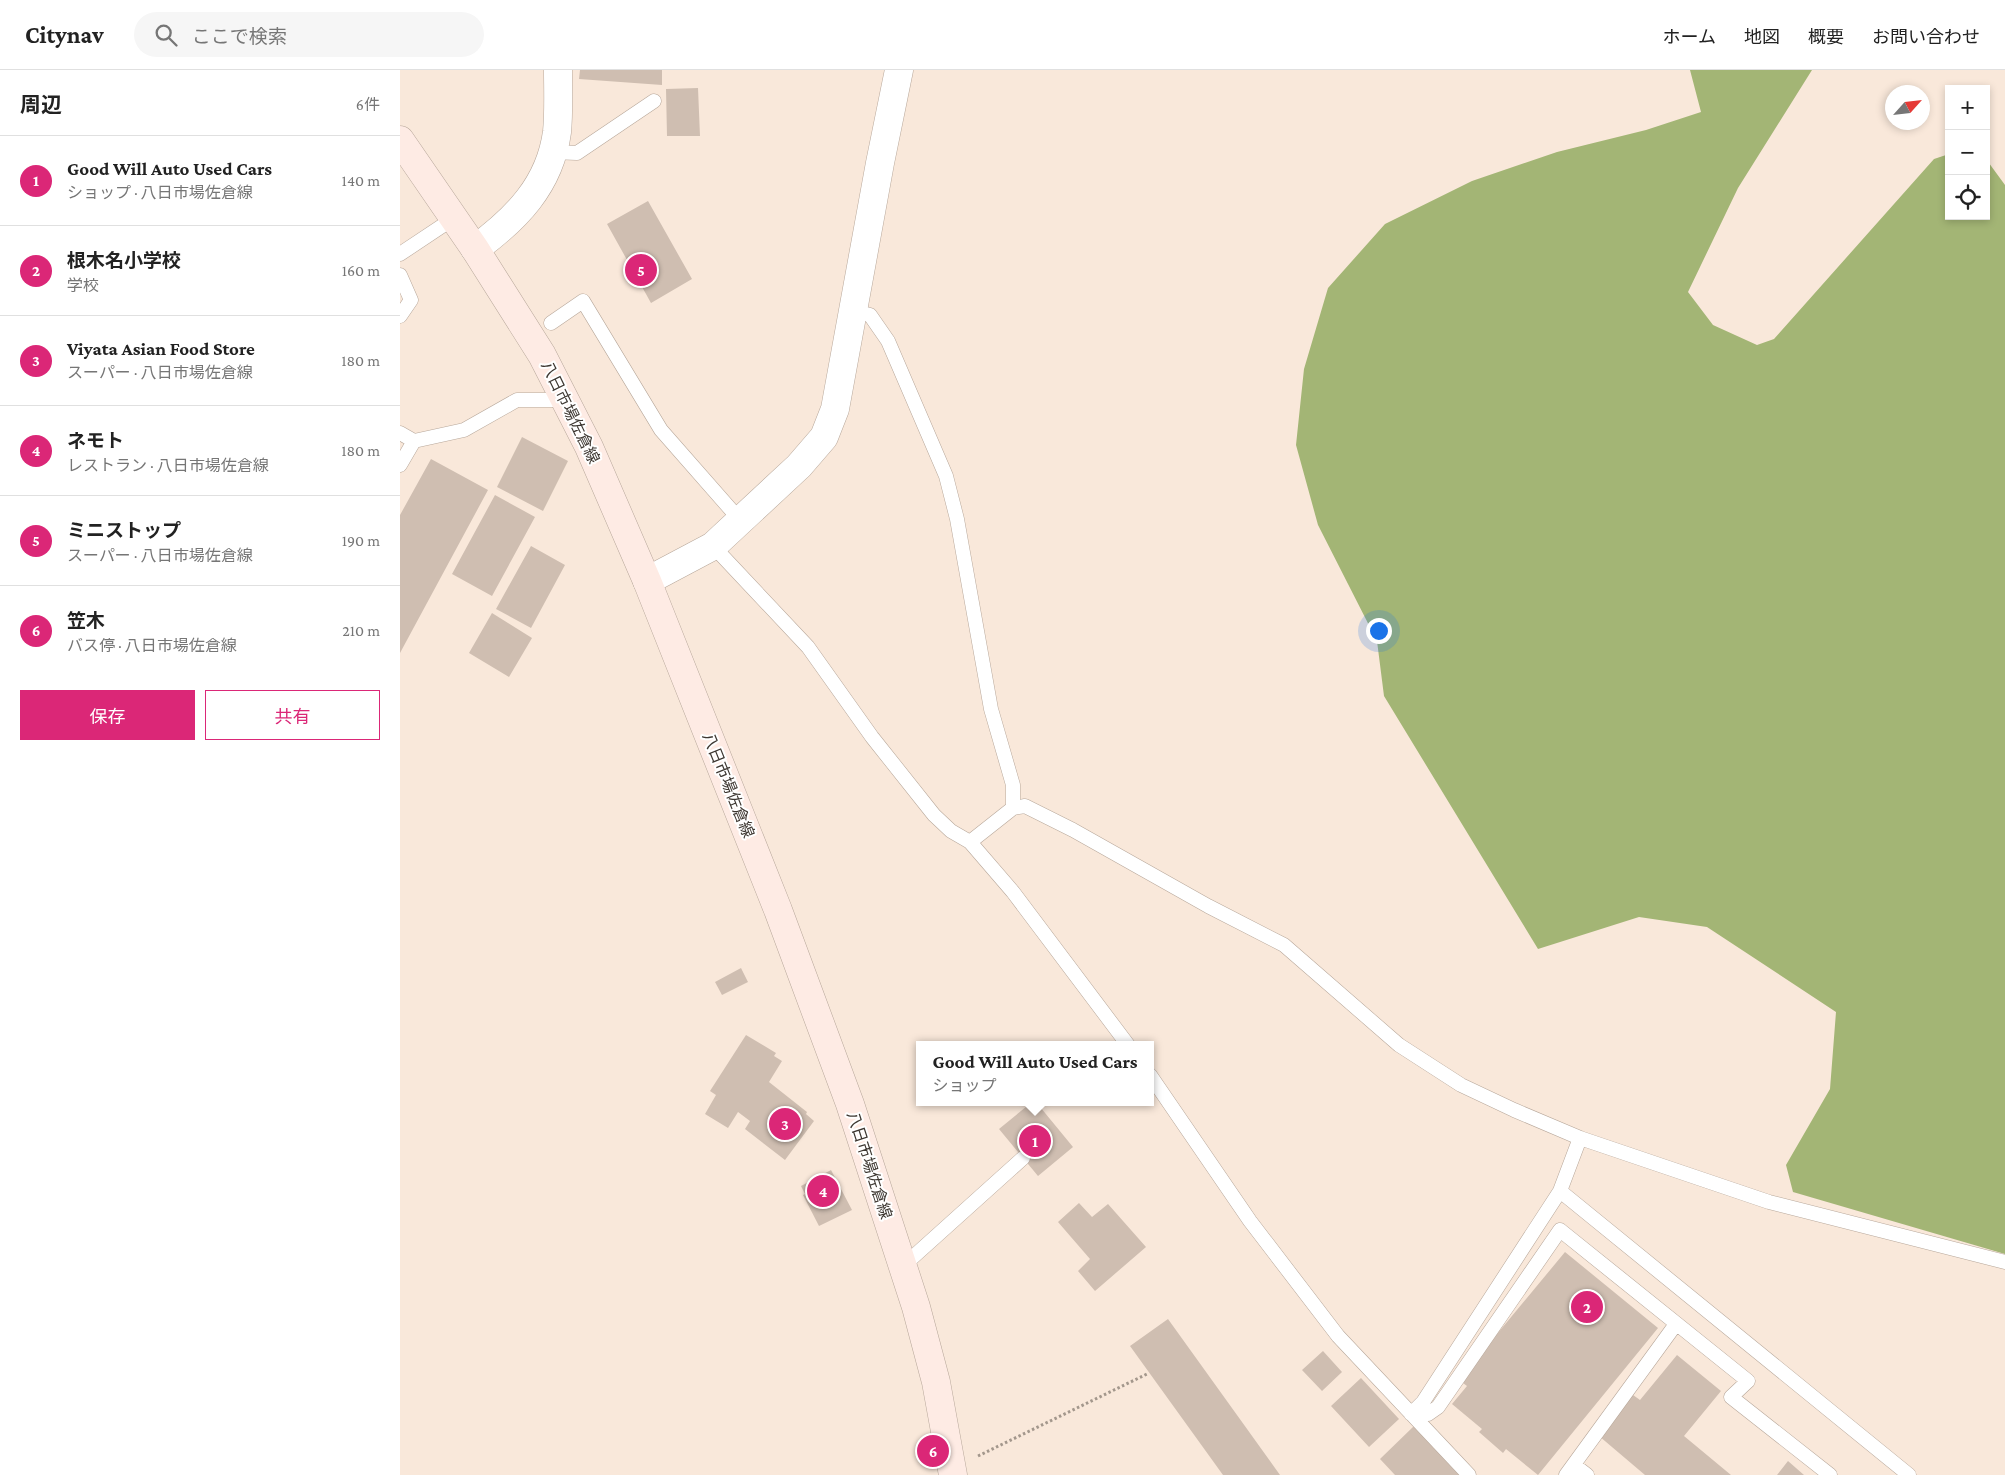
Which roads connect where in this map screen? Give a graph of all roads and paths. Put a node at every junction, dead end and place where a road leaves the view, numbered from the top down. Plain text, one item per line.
1 (558, 70) edge
2 (899, 70) edge
3 (654, 101) dead end
4 (400, 140) edge
5 (552, 152) junction
6 (454, 218) junction
7 (475, 249) junction
8 (400, 254) edge
9 (400, 275) edge
10 (854, 311) junction
11 (400, 316) edge
12 (550, 323) dead end
13 (567, 400) junction
14 (400, 433) edge
15 (414, 442) junction
16 (400, 465) edge
17 (740, 520) junction
18 (713, 546) junction
19 (648, 580) junction
20 (1013, 808) junction
21 (970, 842) junction
22 (1125, 1041) edge
23 (1154, 1081) edge
24 (1580, 1138) junction
25 (1023, 1158) dead end
26 (1560, 1191) junction
27 (2005, 1262) edge
28 (903, 1266) junction
29 (1676, 1324) junction
30 (1147, 1374) dead end
31 (1411, 1414) junction
32 (976, 1458) dead end
33 (1570, 1470) edge
34 (953, 1475) edge
35 (1469, 1475) edge
36 (1587, 1475) edge
37 (1830, 1475) edge
38 (1909, 1475) edge

1 - 5 street
2 - 10 street
3 - 5 lane
4 - 6 main road, 八日市場佐倉線
5 - 7 street
6 - 7 main road, 八日市場佐倉線
6 - 8 lane
7 - 13 main road, 八日市場佐倉線
9 - 11 lane
10 - 17 street
10 - 20 lane
12 - 17 lane
13 - 15 lane
13 - 19 main road, 八日市場佐倉線
14 - 15 lane
15 - 16 lane
17 - 18 street
18 - 19 street
18 - 21 lane
19 - 28 main road, 八日市場佐倉線
20 - 21 lane
20 - 24 lane
21 - 22 lane
23 - 31 lane
24 - 26 lane
24 - 27 lane
25 - 28 lane
26 - 31 lane
26 - 38 lane
28 - 34 main road, 八日市場佐倉線
29 - 31 lane
29 - 33 lane
29 - 37 lane
30 - 32 path
31 - 35 lane
33 - 36 lane

